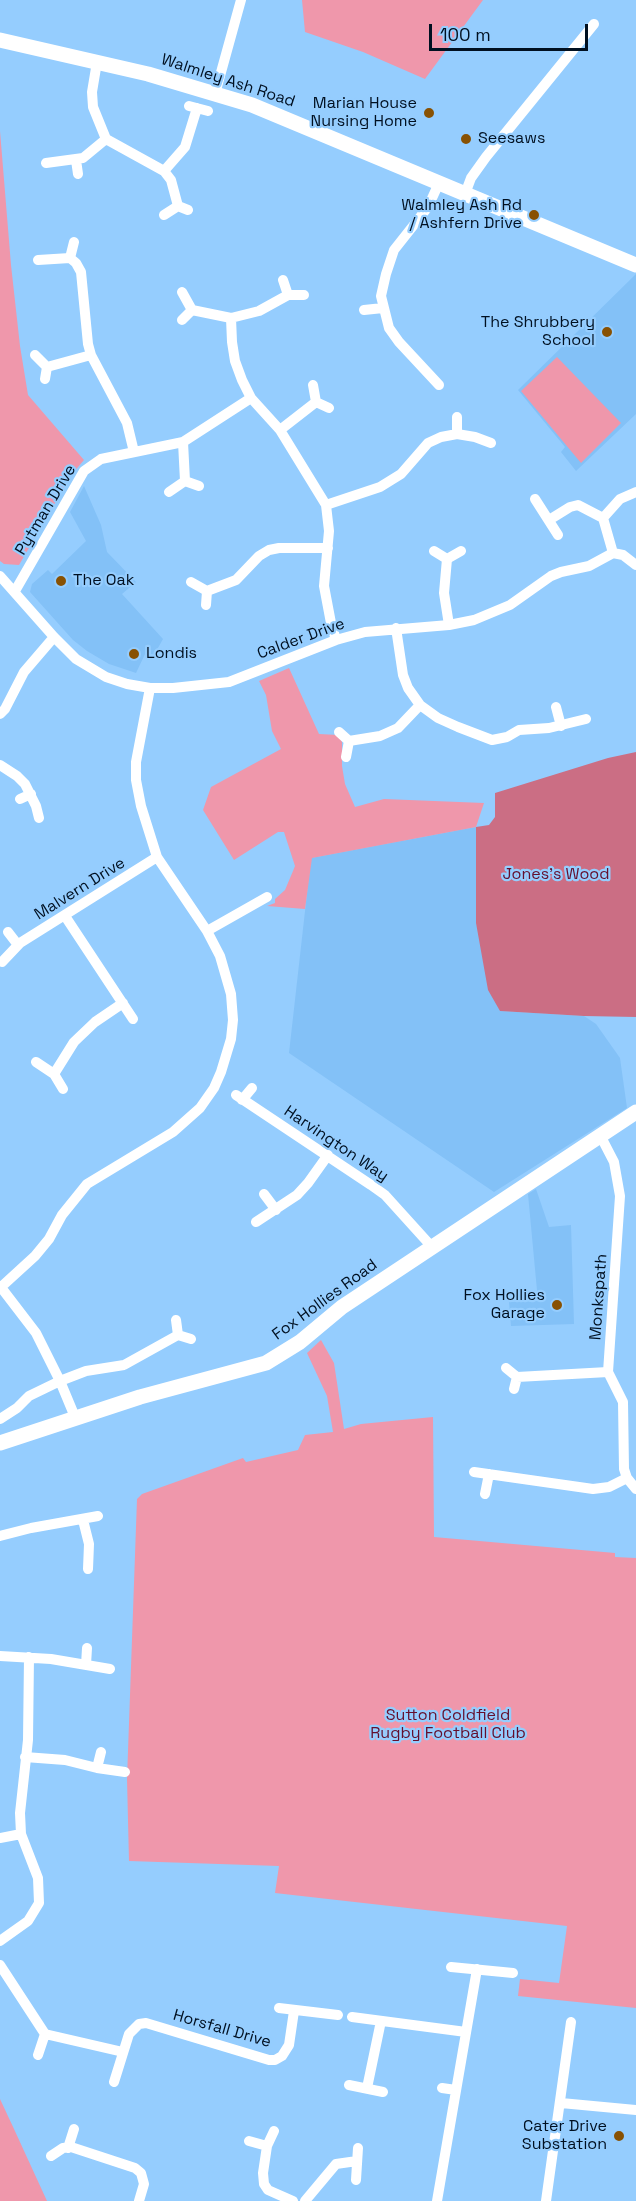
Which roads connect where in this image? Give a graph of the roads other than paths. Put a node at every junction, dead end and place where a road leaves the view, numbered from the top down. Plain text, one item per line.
1 (241, 0) edge
2 (594, 24) dead end
3 (0, 40) edge
4 (97, 62) junction
5 (215, 94) junction
6 (198, 108) dead end
7 (106, 139) junction
8 (76, 160) junction
9 (46, 163) dead end
10 (164, 171) junction
11 (78, 174) dead end
12 (439, 183) junction
13 (465, 194) junction
14 (164, 215) dead end
15 (74, 242) dead end
16 (70, 258) junction
17 (38, 260) dead end
18 (636, 265) edge
19 (283, 280) dead end
20 (182, 292) dead end
21 (288, 295) junction
22 (304, 296) dead end
23 (383, 308) junction
24 (192, 310) junction
25 (364, 310) dead end
26 (231, 318) junction
27 (182, 320) dead end
28 (35, 355) dead end
29 (92, 356) junction
30 (47, 367) junction
31 (45, 379) dead end
32 (313, 385) dead end
33 (439, 385) dead end
34 (252, 398) junction
35 (316, 402) junction
36 (329, 408) dead end
37 (457, 417) dead end
38 (280, 429) junction
39 (457, 434) junction
40 (183, 442) junction
41 (490, 443) dead end
42 (134, 452) junction
43 (185, 481) junction
44 (199, 486) dead end
45 (169, 492) dead end
46 (636, 492) edge
47 (535, 499) dead end
48 (326, 505) junction
49 (603, 518) junction
50 (549, 520) junction
51 (558, 535) dead end
52 (328, 548) junction
53 (434, 551) dead end
54 (461, 551) dead end
55 (613, 553) junction
56 (447, 559) junction
57 (636, 564) edge
58 (0, 576) edge
59 (191, 582) dead end
60 (15, 591) junction
61 (207, 591) junction
62 (207, 605) dead end
63 (449, 625) junction
64 (396, 628) junction
65 (54, 637) junction
66 (336, 640) junction
67 (150, 688) junction
68 (420, 705) junction
69 (555, 707) dead end
70 (0, 714) edge
71 (586, 719) dead end
72 (561, 726) junction
73 (339, 732) dead end
74 (349, 741) junction
75 (346, 757) dead end
76 (0, 765) edge
77 (31, 794) junction
78 (20, 799) dead end
79 (39, 818) dead end
80 (157, 857) junction
81 (267, 897) dead end
82 (256, 905) junction
83 (65, 916) junction
84 (259, 918) dead end
85 (207, 931) junction
86 (8, 932) dead end
87 (18, 945) junction
88 (2, 962) dead end
89 (123, 1004) junction
90 (133, 1018) dead end
91 (36, 1062) dead end
92 (54, 1074) junction
93 (252, 1088) dead end
94 (63, 1089) dead end
95 (636, 1112) edge
96 (600, 1135) junction
97 (328, 1155) junction
98 (264, 1194) dead end
99 (276, 1210) junction
100 (256, 1222) dead end
101 (432, 1247) junction
102 (1, 1287) edge
103 (176, 1320) dead end
104 (178, 1335) junction
105 (191, 1339) dead end
106 (506, 1368) dead end
107 (608, 1372) junction
108 (517, 1377) junction
109 (60, 1381) junction
110 (514, 1389) dead end
111 (75, 1417) junction
112 (0, 1419) edge
113 (0, 1443) edge
114 (474, 1472) dead end
115 (489, 1474) junction
116 (627, 1478) junction
117 (636, 1489) edge
118 (485, 1494) dead end
119 (98, 1516) dead end
120 (83, 1520) junction
121 (0, 1536) edge
122 (88, 1569) dead end
123 (87, 1648) dead end
124 (0, 1656) edge
125 (29, 1657) junction
126 (86, 1665) junction
127 (110, 1669) dead end
128 (101, 1752) dead end
129 (25, 1757) junction
130 (97, 1768) junction
131 (125, 1772) dead end
132 (21, 1834) junction
133 (0, 1838) edge
134 (0, 1941) edge
135 (0, 1965) edge
136 (452, 1967) dead end
137 (477, 1969) junction
138 (513, 1973) dead end
139 (279, 2008) dead end
140 (294, 2011) junction
141 (338, 2015) dead end
142 (352, 2017) dead end
143 (381, 2021) junction
144 (571, 2022) dead end
145 (466, 2032) junction
146 (45, 2034) junction
147 (123, 2052) junction
148 (39, 2055) dead end
149 (114, 2082) dead end
150 (349, 2085) dead end
151 (367, 2088) junction
152 (442, 2088) dead end
153 (456, 2090) junction
154 (383, 2092) dead end
155 (561, 2103) junction
156 (636, 2110) edge
157 (74, 2129) dead end
158 (274, 2131) dead end
159 (249, 2141) dead end
160 (267, 2146) junction
161 (68, 2148) junction
162 (358, 2148) dead end
163 (51, 2156) dead end
164 (357, 2161) junction
165 (356, 2180) dead end
166 (139, 2201) edge
167 (293, 2201) edge
168 (305, 2201) edge
169 (437, 2201) edge
170 (546, 2201) edge

1 - 5 street
2 - 13 street
3 - 4 street, Walmley Ash Road
4 - 5 street, Walmley Ash Road
4 - 7 street
5 - 12 street, Walmley Ash Road
6 - 10 street
7 - 8 street
7 - 10 street
8 - 9 street
8 - 11 street
10 - 14 street
12 - 13 street, Walmley Ash Road
12 - 23 street
13 - 18 street, Walmley Ash Road
15 - 16 street
16 - 17 street
16 - 29 street
19 - 21 street
20 - 24 street
21 - 22 street
21 - 26 street
23 - 25 street
23 - 33 street
24 - 26 street
24 - 27 street
26 - 34 street
28 - 30 street
29 - 30 street
29 - 42 street
30 - 31 street
32 - 35 street
34 - 38 street
34 - 40 street, Pytman Drive
35 - 36 street
35 - 38 street
37 - 39 street
38 - 48 street
39 - 41 street
39 - 48 street
40 - 42 street, Pytman Drive
40 - 43 street
42 - 60 street, Pytman Drive
43 - 44 street
43 - 45 street
46 - 49 street
47 - 50 street
48 - 52 street
49 - 50 street
49 - 55 street
50 - 51 street
52 - 61 street
52 - 66 street
53 - 56 street
54 - 56 street
55 - 57 street
55 - 63 street, Calder Drive
56 - 63 street
58 - 60 street, Calder Drive
59 - 61 street
60 - 65 street, Calder Drive
61 - 62 street
63 - 64 street, Calder Drive
64 - 66 street, Calder Drive
64 - 68 street
65 - 67 street, Calder Drive
65 - 70 street
66 - 67 street, Calder Drive
67 - 80 street
68 - 72 street
68 - 74 street
69 - 72 street
71 - 72 street
73 - 74 street
74 - 75 street
76 - 77 street
77 - 78 street
77 - 79 street
80 - 83 street, Malvern Drive
80 - 85 street
81 - 82 street
82 - 84 street
82 - 85 street
83 - 87 street, Malvern Drive
83 - 89 street
85 - 102 street
86 - 87 street
87 - 88 street, Malvern Drive
89 - 90 street
89 - 92 street
91 - 92 street
92 - 94 street
93 - 97 street, Harvington Way
95 - 96 street, Fox Hollies Road
96 - 101 street, Fox Hollies Road
96 - 107 street, Monkspath
97 - 99 street
97 - 101 street, Harvington Way
98 - 99 street
99 - 100 street
101 - 111 street, Fox Hollies Road
102 - 109 street
103 - 104 street
104 - 105 street
104 - 109 street
106 - 108 street
107 - 108 street
107 - 116 street
108 - 110 street
109 - 111 street
109 - 112 street
111 - 113 street, Fox Hollies Road
114 - 115 street
115 - 116 street
115 - 118 street
116 - 117 street
119 - 120 street
120 - 121 street
120 - 122 street
123 - 126 street
124 - 125 street
125 - 126 street
125 - 129 street
126 - 127 street
128 - 130 street
129 - 130 street
129 - 132 street
130 - 131 street
132 - 133 street
132 - 134 street
135 - 146 street
136 - 137 street
137 - 138 street
137 - 145 street
139 - 140 street
140 - 141 street
140 - 147 street, Horsfall Drive
142 - 143 street
143 - 145 street
143 - 151 street
144 - 155 street
145 - 153 street
146 - 147 street
146 - 148 street
147 - 149 street, Horsfall Drive
150 - 151 street
151 - 154 street
152 - 153 street
153 - 169 street
155 - 156 street
155 - 170 street
157 - 161 street
158 - 160 street
159 - 160 street
160 - 167 street
161 - 163 street
161 - 166 street
162 - 164 street
164 - 165 street
164 - 168 street

